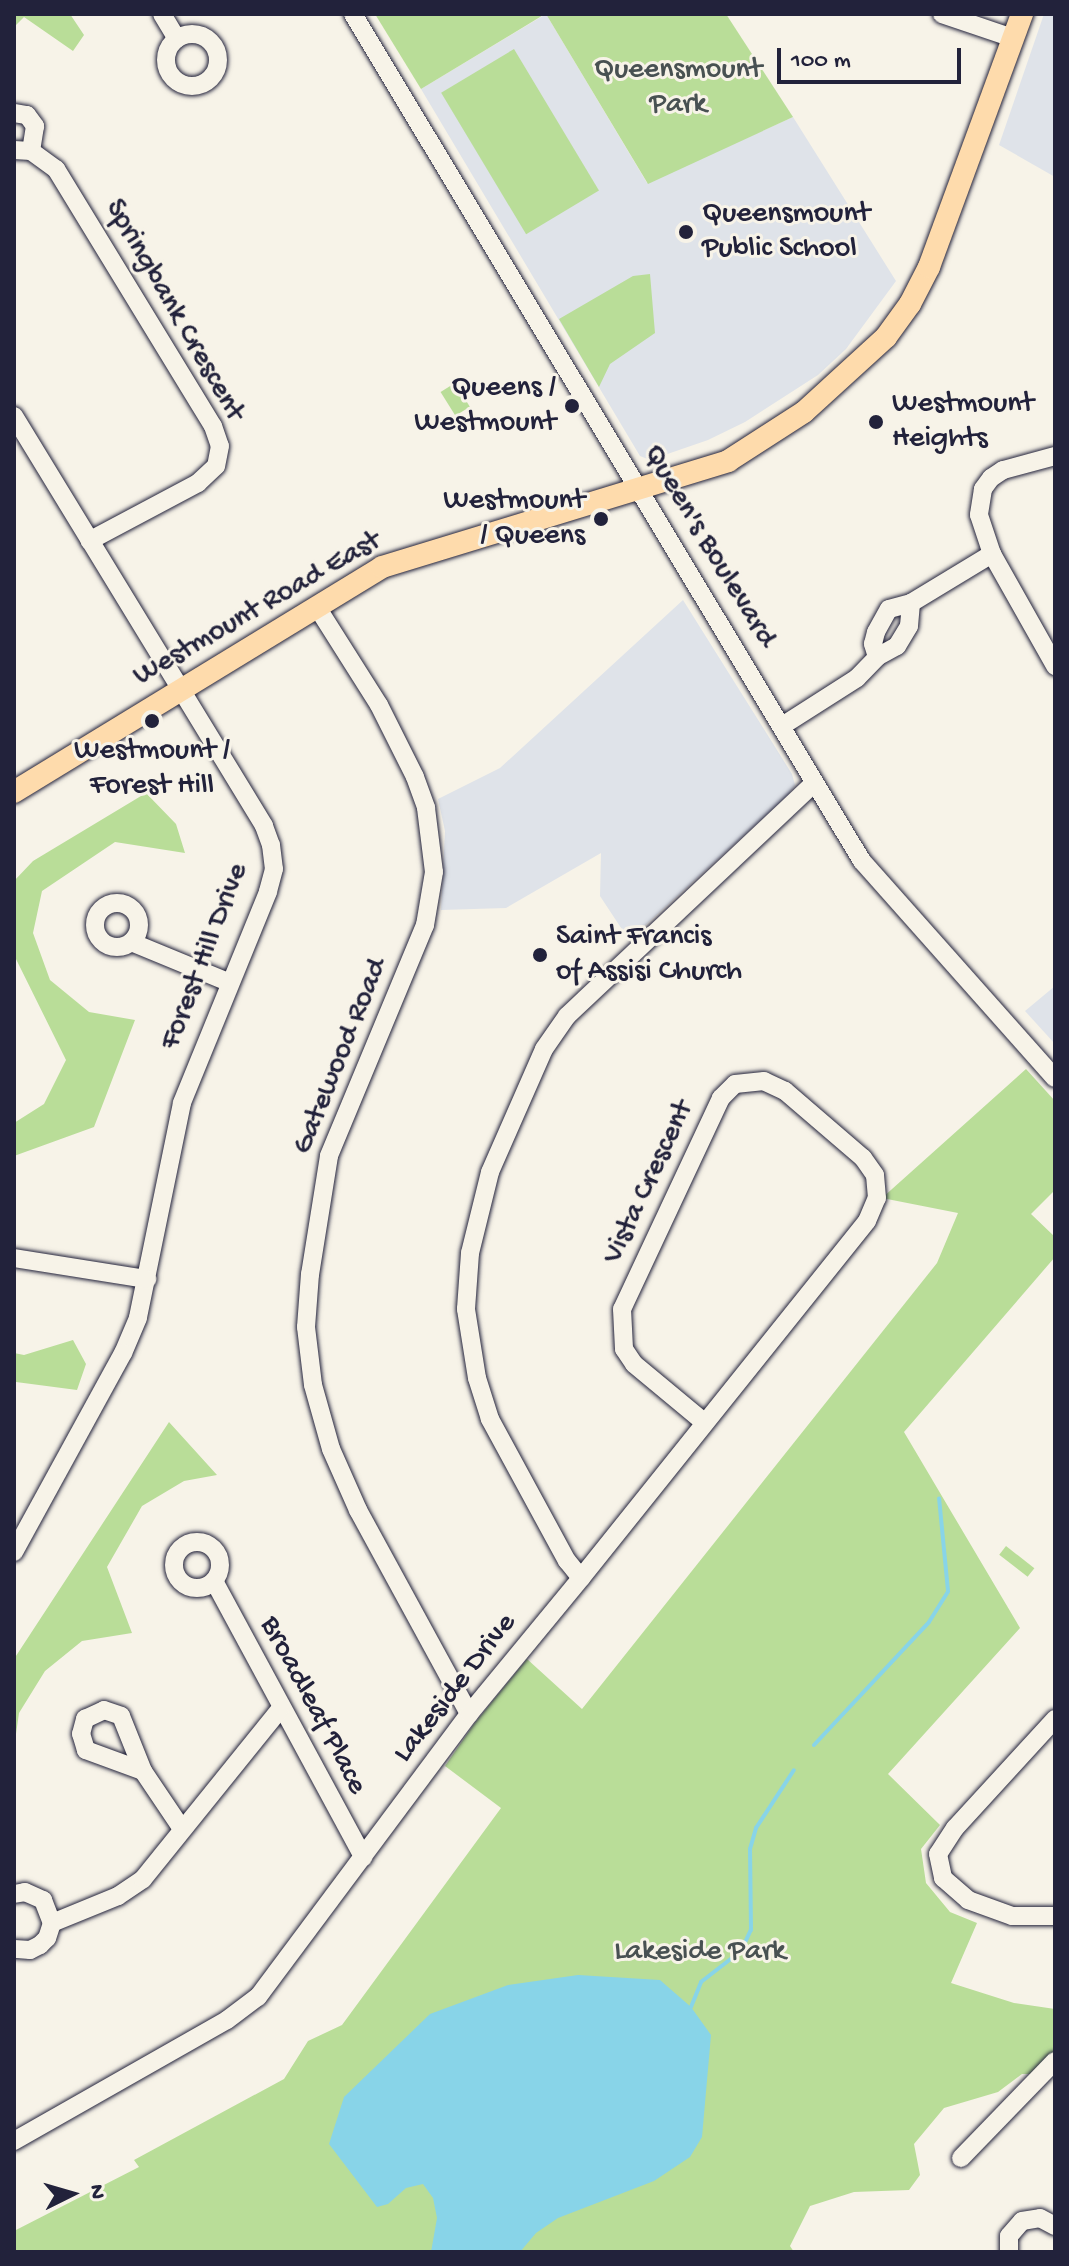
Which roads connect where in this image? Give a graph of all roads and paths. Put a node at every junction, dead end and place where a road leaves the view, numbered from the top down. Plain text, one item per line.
1 (162, 14) edge
2 (353, 14) edge
3 (942, 14) edge
4 (1022, 14) edge
5 (1013, 38) junction
6 (177, 39) dead end
7 (14, 113) edge
8 (22, 150) edge
9 (14, 416) edge
10 (1055, 456) edge
11 (640, 487) junction
12 (89, 541) junction
13 (992, 554) junction
14 (911, 603) junction
15 (317, 607) junction
16 (877, 657) junction
17 (1055, 666) edge
18 (179, 690) junction
19 (782, 726) junction
20 (814, 783) junction
21 (14, 792) edge
22 (131, 942) dead end
23 (228, 982) junction
24 (1055, 1078) edge
25 (877, 1198) joint
26 (14, 1258) edge
27 (147, 1279) junction
28 (705, 1423) junction
29 (14, 1552) edge
30 (581, 1578) junction
31 (214, 1581) dead end
32 (280, 1709) junction
33 (469, 1714) junction
34 (1055, 1719) edge
35 (143, 1771) dead end
36 (182, 1829) junction
37 (363, 1857) junction
38 (14, 1894) edge
39 (1055, 1916) edge
40 (52, 1923) junction
41 (14, 1949) edge
42 (1055, 2061) edge
43 (14, 2141) edge
44 (961, 2158) dead end
45 (1055, 2226) edge
46 (1009, 2252) edge

1 - 6 street
2 - 11 street, Queen's Boulevard
3 - 5 street
4 - 5 main road, Westmount Road East
5 - 11 main road, Westmount Road East
7 - 8 street, Springbank Crescent
8 - 12 street, Springbank Crescent
9 - 12 street, Forest Hill Drive
10 - 13 street
11 - 15 main road, Westmount Road East
11 - 19 street, Queen's Boulevard
12 - 18 street, Forest Hill Drive
13 - 14 street
13 - 17 street
14 - 16 street
14 - 16 street
15 - 18 main road, Westmount Road East
15 - 33 street, Gatewood Road
16 - 19 street
18 - 21 main road, Westmount Road East
18 - 23 street, Forest Hill Drive
19 - 20 street, Queen's Boulevard
20 - 24 street, Queen's Boulevard
20 - 30 street
22 - 23 street
23 - 27 street, Forest Hill Drive
25 - 28 street, Lakeside Drive
25 - 28 street, Vista Crescent
26 - 27 street
27 - 29 street, Forest Hill Drive
28 - 30 street, Lakeside Drive
30 - 33 street, Lakeside Drive
31 - 32 street, Broadleaf Place
32 - 36 street
32 - 37 street, Broadleaf Place
33 - 37 street, Lakeside Drive
34 - 39 street
35 - 36 street
36 - 40 street
37 - 43 street, Lakeside Drive
38 - 40 street
40 - 41 street
42 - 44 street
45 - 46 street

